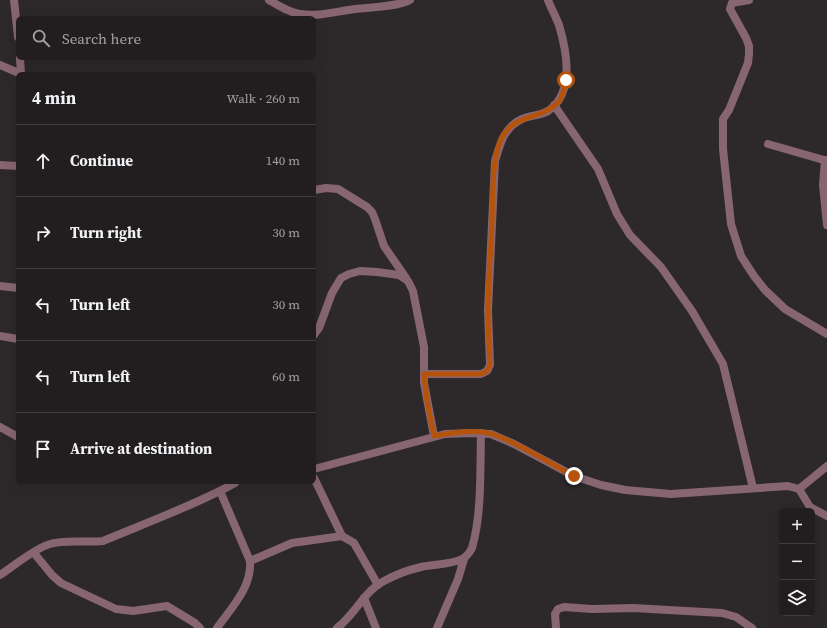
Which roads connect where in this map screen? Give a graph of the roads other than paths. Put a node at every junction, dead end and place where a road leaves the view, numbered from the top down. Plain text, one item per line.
1 (14, 0) edge
2 (269, 0) edge
3 (410, 0) edge
4 (548, 0) edge
5 (749, 0) edge
6 (729, 3) edge
7 (16, 18) edge
8 (20, 60) edge
9 (0, 65) edge
10 (16, 72) edge
11 (21, 72) edge
12 (554, 105) junction
13 (768, 144) dead end
14 (826, 161) edge
15 (0, 166) edge
16 (16, 166) edge
17 (316, 190) edge
18 (827, 224) edge
19 (408, 281) junction
20 (0, 286) edge
21 (16, 288) edge
22 (316, 332) edge
23 (827, 334) edge
24 (0, 336) edge
25 (16, 339) edge
26 (424, 374) junction
27 (0, 427) edge
28 (481, 433) junction
29 (16, 436) edge
30 (434, 436) junction
31 (827, 466) edge
32 (316, 468) edge
33 (316, 482) edge
34 (235, 484) edge
35 (753, 488) junction
36 (799, 489) junction
37 (220, 491) junction
38 (827, 516) edge
39 (342, 536) junction
40 (34, 553) junction
41 (464, 559) junction
42 (250, 561) junction
43 (0, 575) edge
44 (378, 585) junction
45 (364, 598) junction
46 (200, 628) edge
47 (218, 628) edge
48 (337, 628) edge
49 (376, 628) edge
50 (437, 628) edge
51 (556, 628) edge
52 (752, 628) edge

1 - 7 street
2 - 3 street
4 - 12 street
5 - 6 street
6 - 23 street
8 - 11 street
9 - 10 street
12 - 26 street
12 - 35 street
13 - 14 street
14 - 18 street
15 - 16 street
17 - 19 street
19 - 22 street
19 - 26 street
20 - 21 street
24 - 25 street
26 - 30 street
27 - 29 street
28 - 30 street
28 - 35 street
28 - 41 street
30 - 32 street
31 - 36 street
33 - 39 street
34 - 37 street
35 - 36 street
36 - 38 street
37 - 40 street
37 - 42 street
39 - 42 street
39 - 44 street
40 - 43 street
40 - 46 street
41 - 44 street
41 - 50 street
42 - 47 street
44 - 45 street
45 - 48 street
45 - 49 street
51 - 52 street

